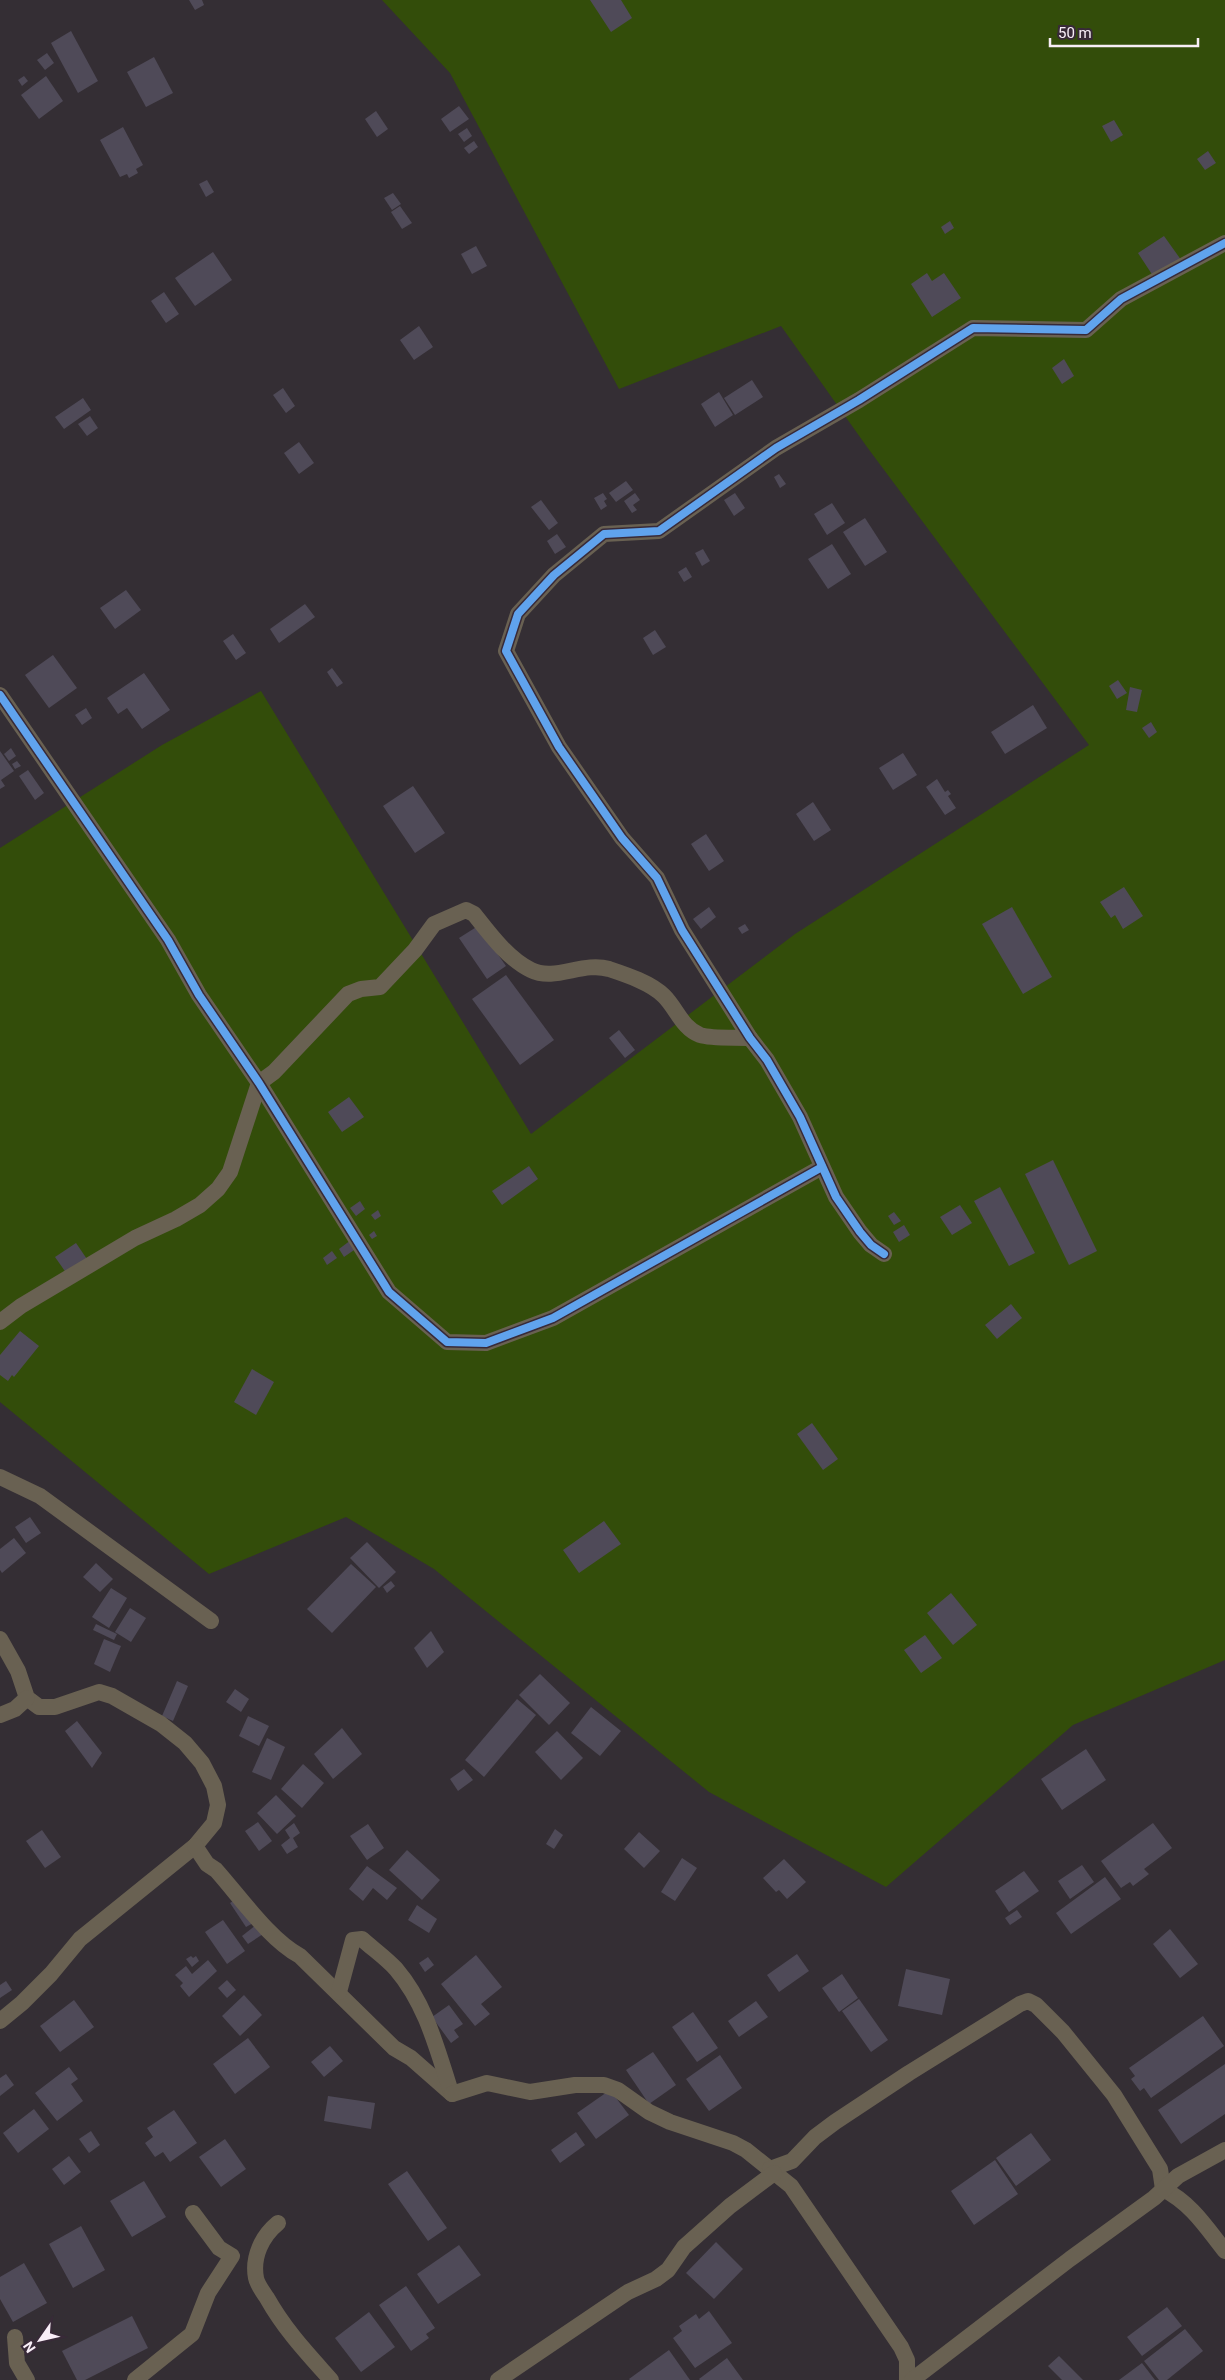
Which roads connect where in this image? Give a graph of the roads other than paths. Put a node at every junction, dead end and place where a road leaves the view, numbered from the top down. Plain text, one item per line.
1 (1225, 243) edge
2 (0, 695) edge
3 (750, 1038) junction
4 (259, 1083) junction
5 (822, 1167) junction
6 (884, 1254) dead end
7 (0, 1322) edge
8 (0, 1476) edge
9 (211, 1621) dead end
10 (0, 1639) edge
11 (27, 1698) junction
12 (0, 1715) edge
13 (195, 1846) junction
14 (339, 1992) junction
15 (0, 2021) edge
16 (452, 2094) junction
17 (1225, 2150) edge
18 (792, 2161) junction
19 (1160, 2169) junction
20 (772, 2171) junction
21 (1178, 2176) junction
22 (791, 2186) junction
23 (1163, 2189) junction
24 (193, 2213) dead end
25 (278, 2223) dead end
26 (1225, 2251) edge
27 (232, 2256) junction
28 (256, 2279) junction
29 (15, 2337) dead end
30 (27, 2380) edge
31 (135, 2380) edge
32 (331, 2380) edge
33 (498, 2380) edge
34 (907, 2380) edge
35 (912, 2380) edge

1 - 3 street
2 - 4 street
3 - 4 street
3 - 5 street
4 - 5 street
4 - 7 street
5 - 6 street
8 - 9 street
10 - 11 street
11 - 12 street
11 - 13 street
13 - 14 street
13 - 15 street
14 - 16 street
14 - 16 street
16 - 20 street
17 - 21 street
18 - 19 street
18 - 20 street
18 - 22 street
19 - 21 street
19 - 23 street
20 - 22 street
20 - 33 street
21 - 23 street
22 - 34 street
23 - 26 street
23 - 35 street
24 - 27 street
25 - 28 street
27 - 28 street
27 - 31 street
28 - 32 street
29 - 30 street

